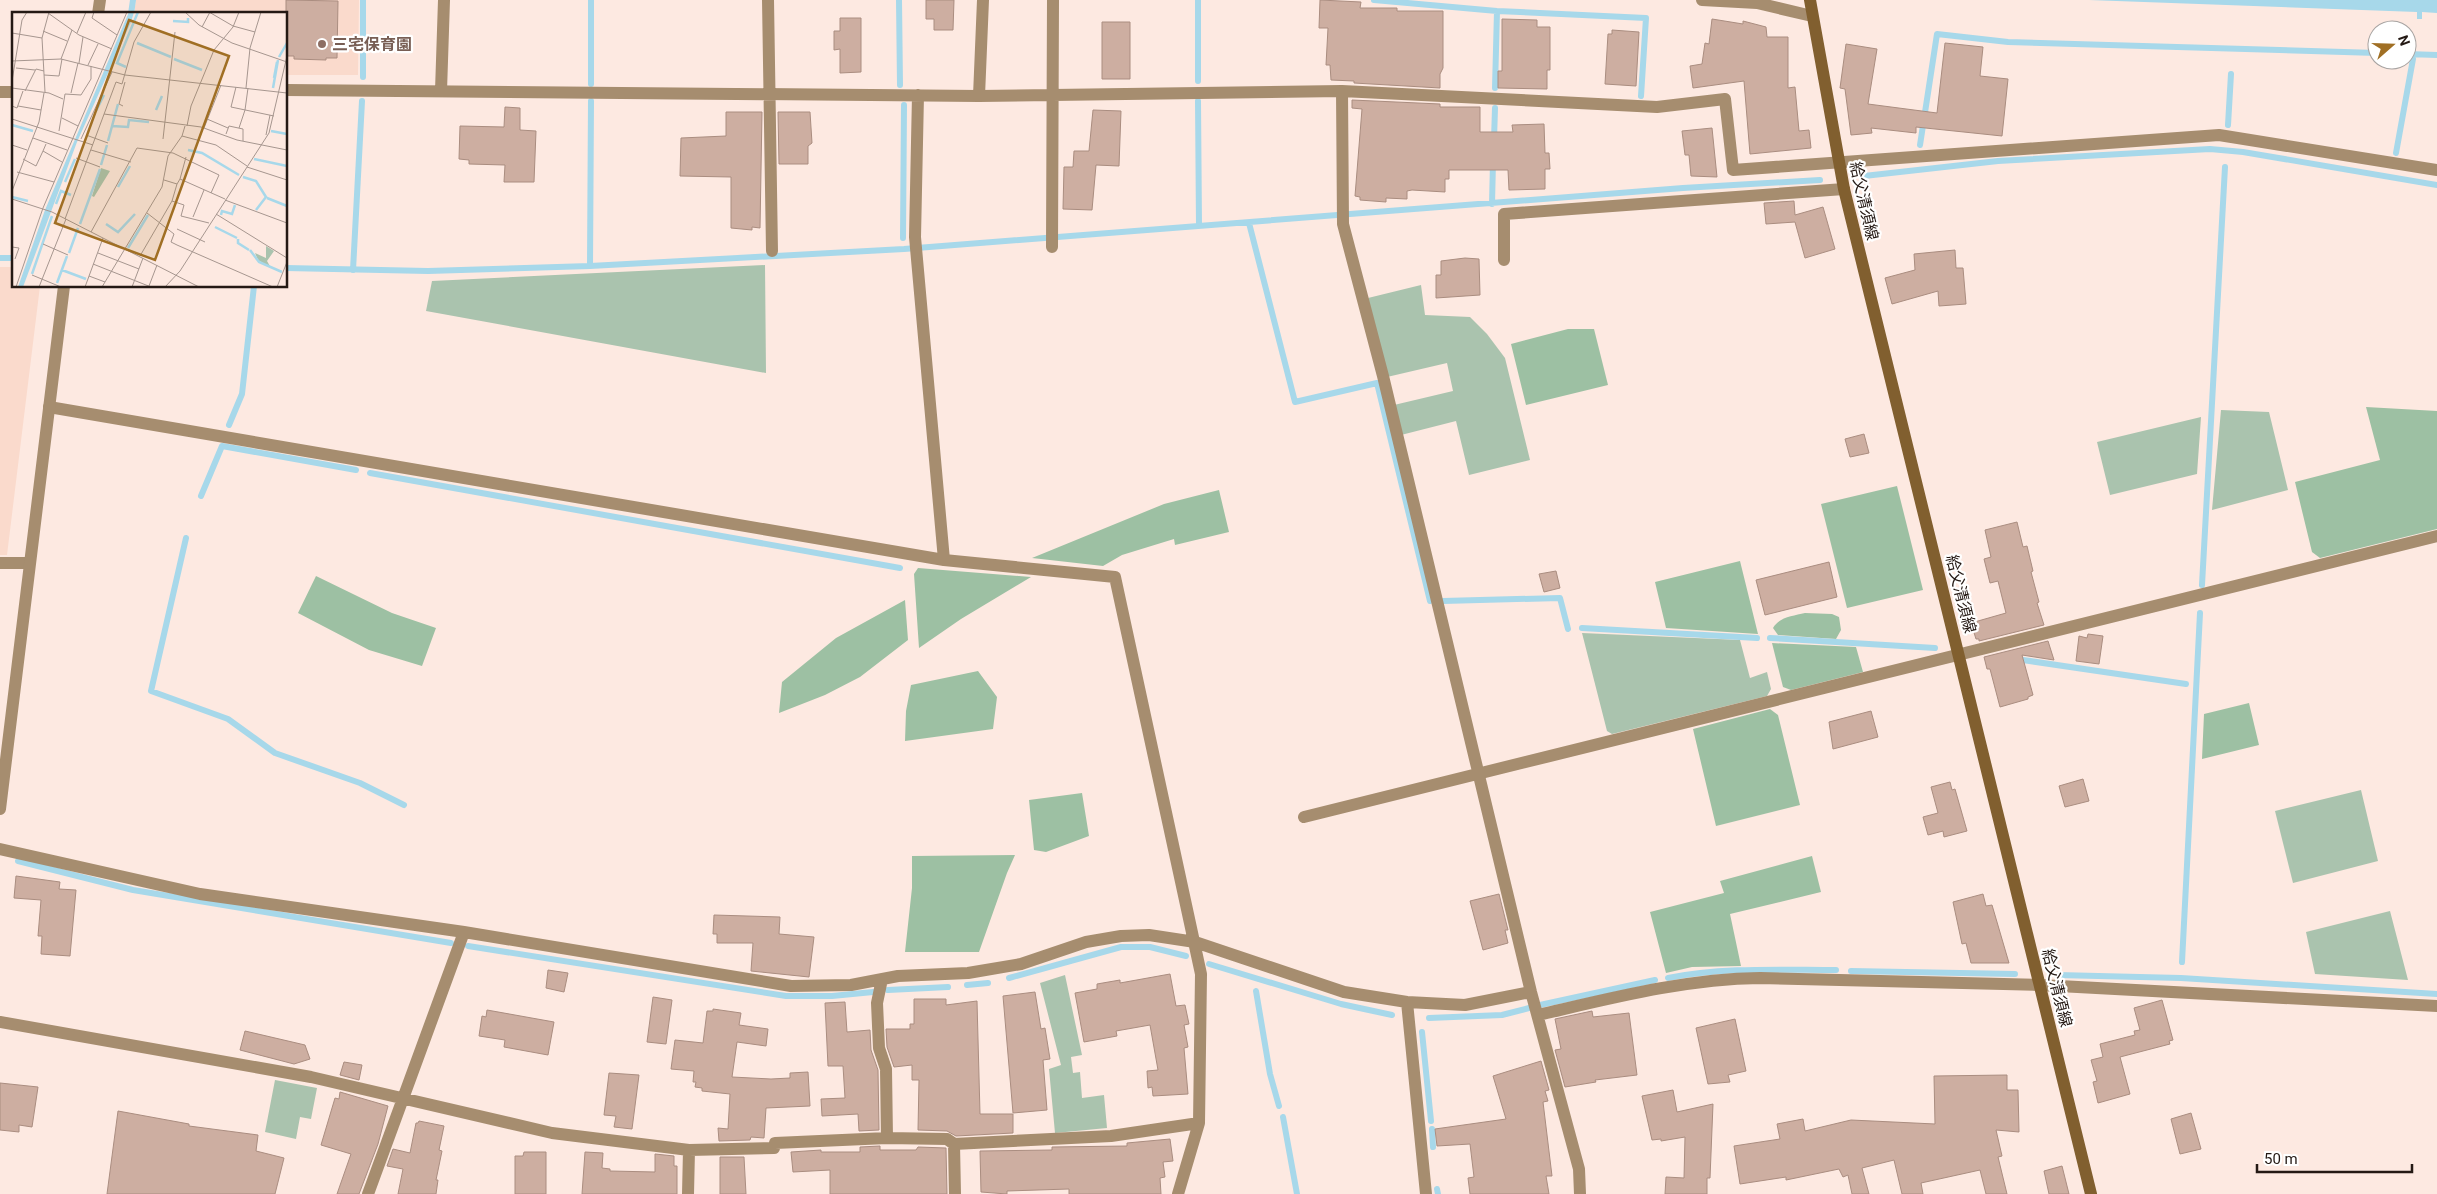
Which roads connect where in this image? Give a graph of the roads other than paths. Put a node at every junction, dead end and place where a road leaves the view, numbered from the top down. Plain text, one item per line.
1 (444, 0) edge
2 (768, 0) edge
3 (983, 0) edge
4 (1053, 0) edge
5 (1702, 0) edge
6 (1810, 0) edge
7 (1812, 16) junction
8 (288, 90) edge
9 (441, 91) junction
10 (1342, 91) junction
11 (768, 94) junction
12 (1053, 95) junction
13 (918, 96) junction
14 (979, 96) junction
15 (1838, 163) junction
16 (2437, 170) edge
17 (1844, 189) junction
18 (1052, 247) dead end
19 (772, 250) dead end
20 (1504, 260) dead end
21 (64, 288) edge
22 (48, 407) junction
23 (2437, 536) edge
24 (944, 560) junction
25 (0, 563) edge
26 (29, 564) junction
27 (1959, 656) junction
28 (1479, 774) junction
29 (0, 809) edge
30 (1304, 817) dead end
31 (0, 849) edge
32 (464, 932) junction
33 (1195, 942) junction
34 (882, 979) junction
35 (2040, 985) junction
36 (1532, 992) junction
37 (1408, 1002) junction
38 (2437, 1006) edge
39 (1538, 1015) junction
40 (0, 1022) edge
41 (402, 1100) junction
42 (1199, 1124) junction
43 (887, 1138) junction
44 (954, 1144) junction
45 (688, 1150) junction
46 (368, 1194) edge
47 (688, 1194) edge
48 (955, 1194) edge
49 (1178, 1194) edge
50 (1426, 1194) edge
51 (1580, 1194) edge
52 (2091, 1194) edge

1 - 9 street
2 - 11 street
3 - 14 street
4 - 12 street
5 - 7 street
6 - 7 main road, 給父清須線
7 - 15 main road, 給父清須線
8 - 9 street
9 - 11 street
10 - 12 street
10 - 15 street
10 - 28 street
11 - 13 street
11 - 19 street
12 - 14 street
12 - 18 street
13 - 14 street
13 - 24 street
15 - 16 street
15 - 17 main road, 給父清須線
17 - 20 street
17 - 27 main road, 給父清須線
21 - 22 street
22 - 24 street
22 - 26 street
23 - 27 street
24 - 33 street
25 - 26 street
26 - 29 street
27 - 28 street
27 - 35 main road, 給父清須線
28 - 30 street
28 - 36 street
31 - 32 street
32 - 34 street
32 - 41 street
33 - 34 street
33 - 37 street
33 - 42 street
34 - 43 street
35 - 38 street
35 - 39 street
35 - 52 main road, 給父清須線
36 - 37 street
36 - 39 street
37 - 50 street
39 - 51 street
40 - 41 street
41 - 45 street
41 - 46 street
42 - 44 street
42 - 49 street
43 - 44 street
43 - 45 street
44 - 48 street
45 - 47 street

